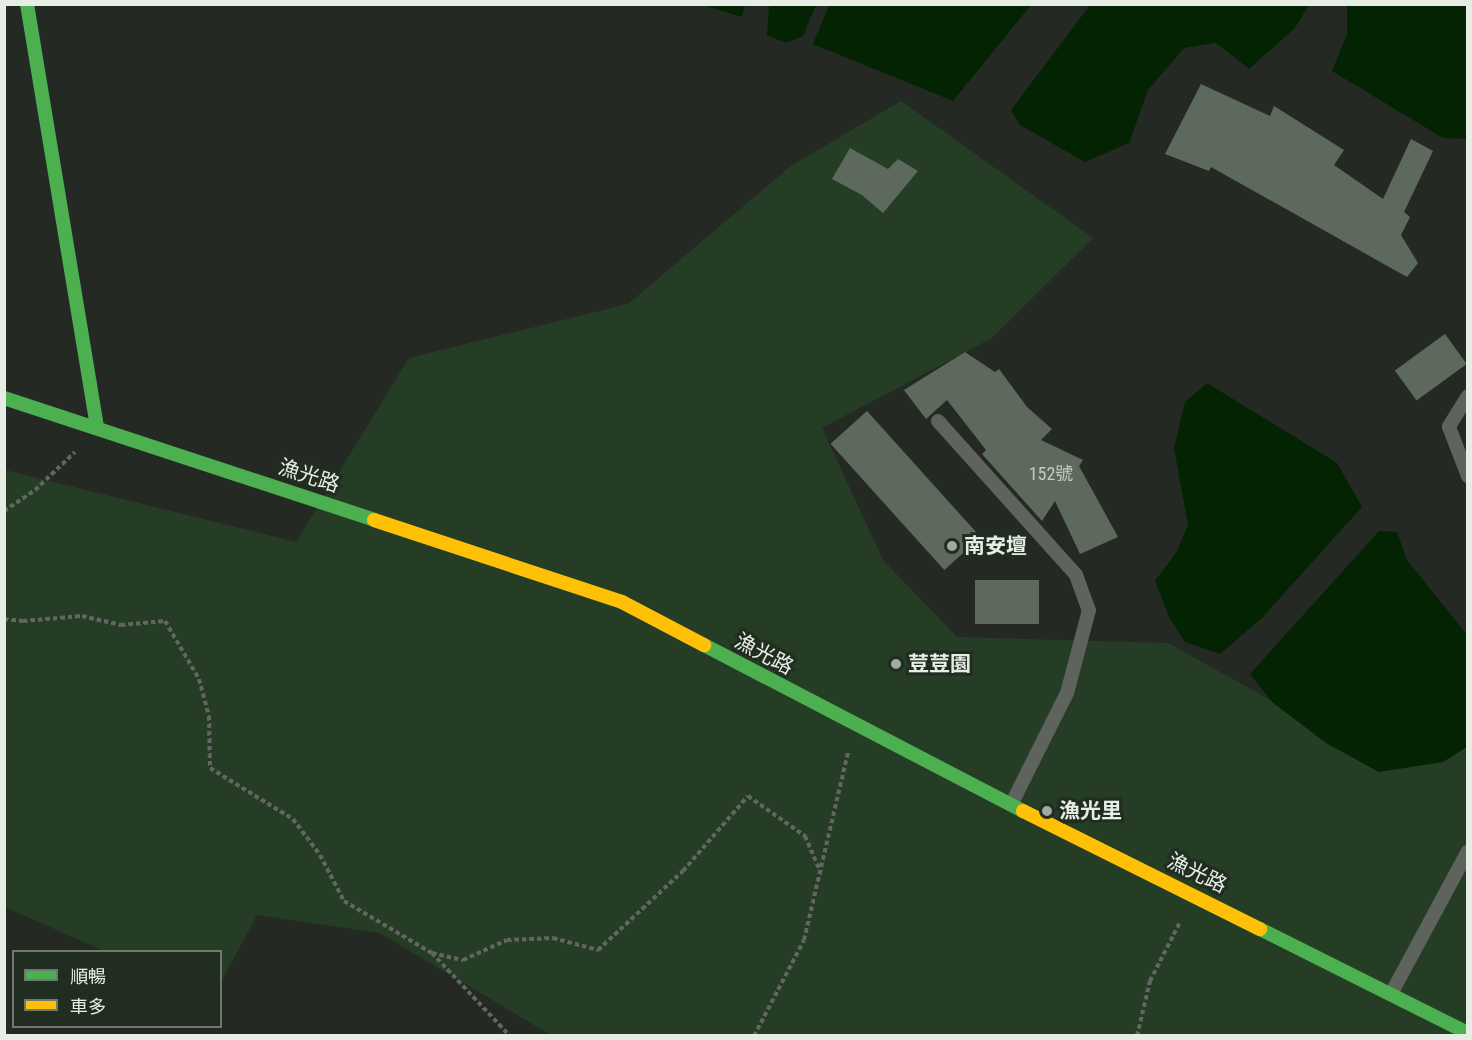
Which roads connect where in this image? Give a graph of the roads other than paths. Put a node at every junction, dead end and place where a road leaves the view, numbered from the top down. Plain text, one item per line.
1 (27, 4) edge
2 (1467, 396) edge
3 (4, 398) edge
4 (938, 421) dead end
5 (97, 428) junction
6 (1467, 476) edge
7 (1011, 805) junction
8 (1467, 851) edge
9 (1391, 994) junction
10 (1467, 1033) edge

1 - 5 street
2 - 6 lane
3 - 5 street, 漁光路
4 - 7 lane
5 - 7 street, 漁光路
7 - 9 street, 漁光路
8 - 9 lane
9 - 10 street, 漁光路

